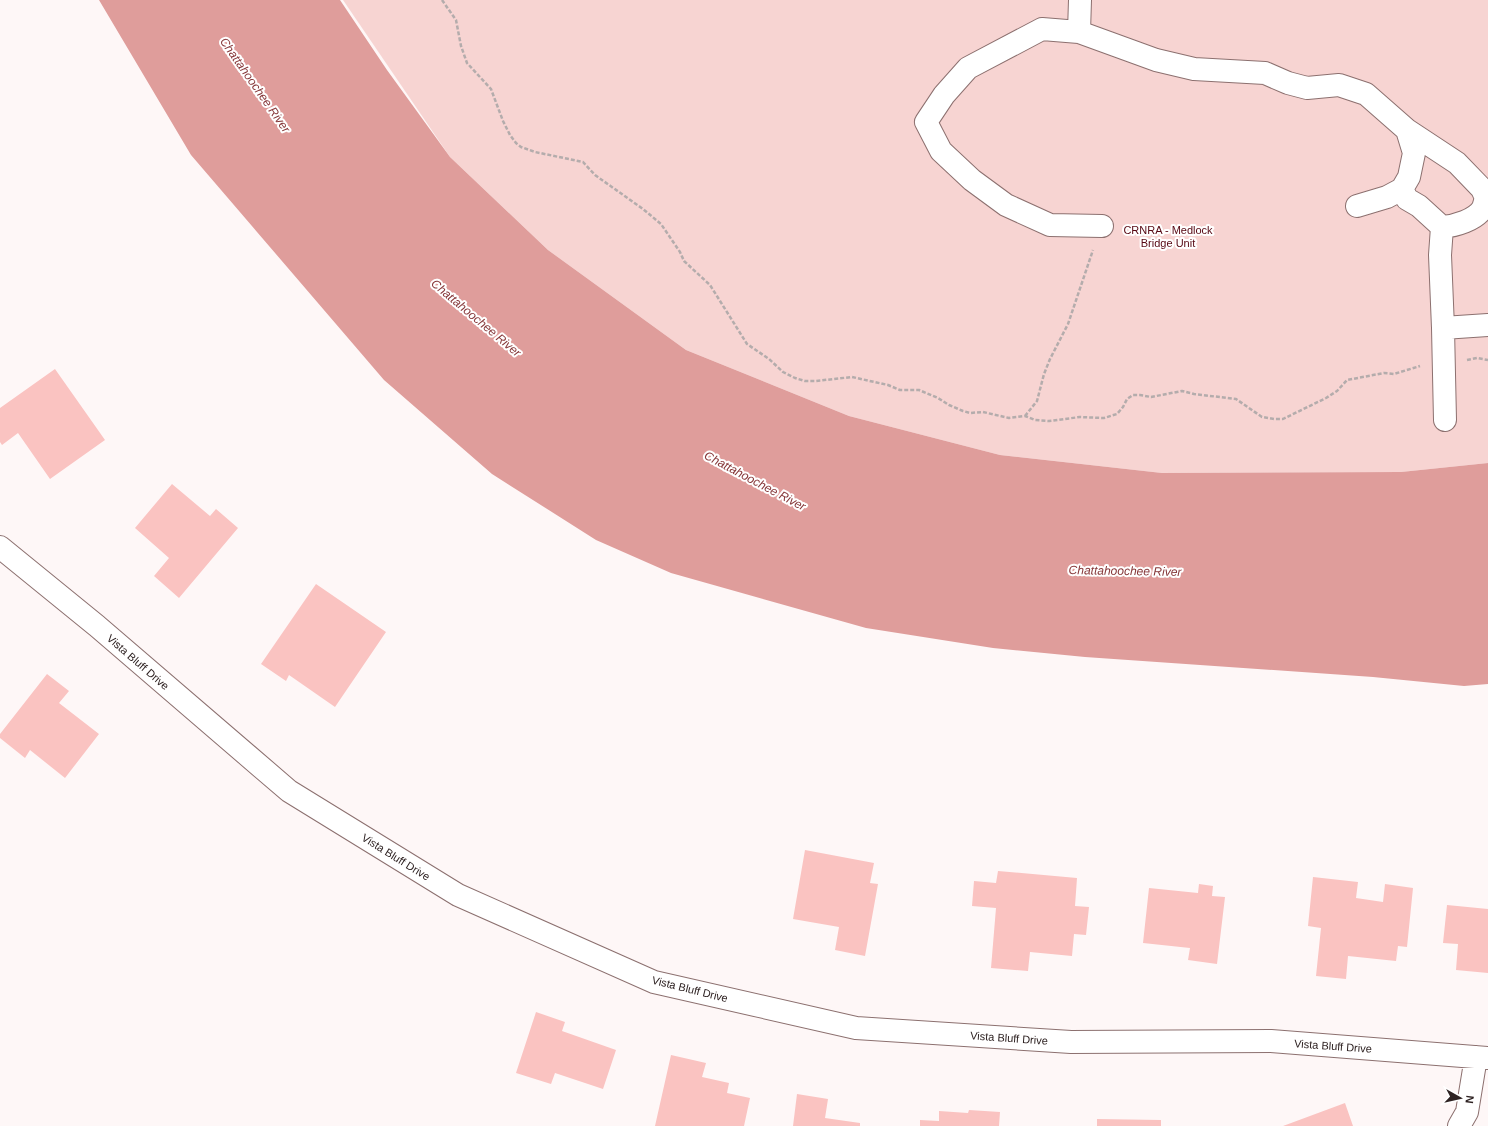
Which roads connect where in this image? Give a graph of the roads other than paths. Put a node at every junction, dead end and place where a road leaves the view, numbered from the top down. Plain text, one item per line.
1 (1080, 0) edge
2 (1079, 32) junction
3 (1407, 130) junction
4 (1402, 189) junction
5 (1357, 206) dead end
6 (1102, 226) road end
7 (1442, 227) junction
8 (1488, 325) edge
9 (1444, 328) junction
10 (1445, 420) dead end
11 (0, 547) edge
12 (1482, 1057) edge
13 (1459, 1126) edge

1 - 2 street
2 - 3 street
2 - 6 street
3 - 4 street
3 - 7 street
4 - 5 street
4 - 7 street
7 - 9 street
8 - 9 street
9 - 10 street
11 - 12 street, Vista Bluff Drive
12 - 13 street

